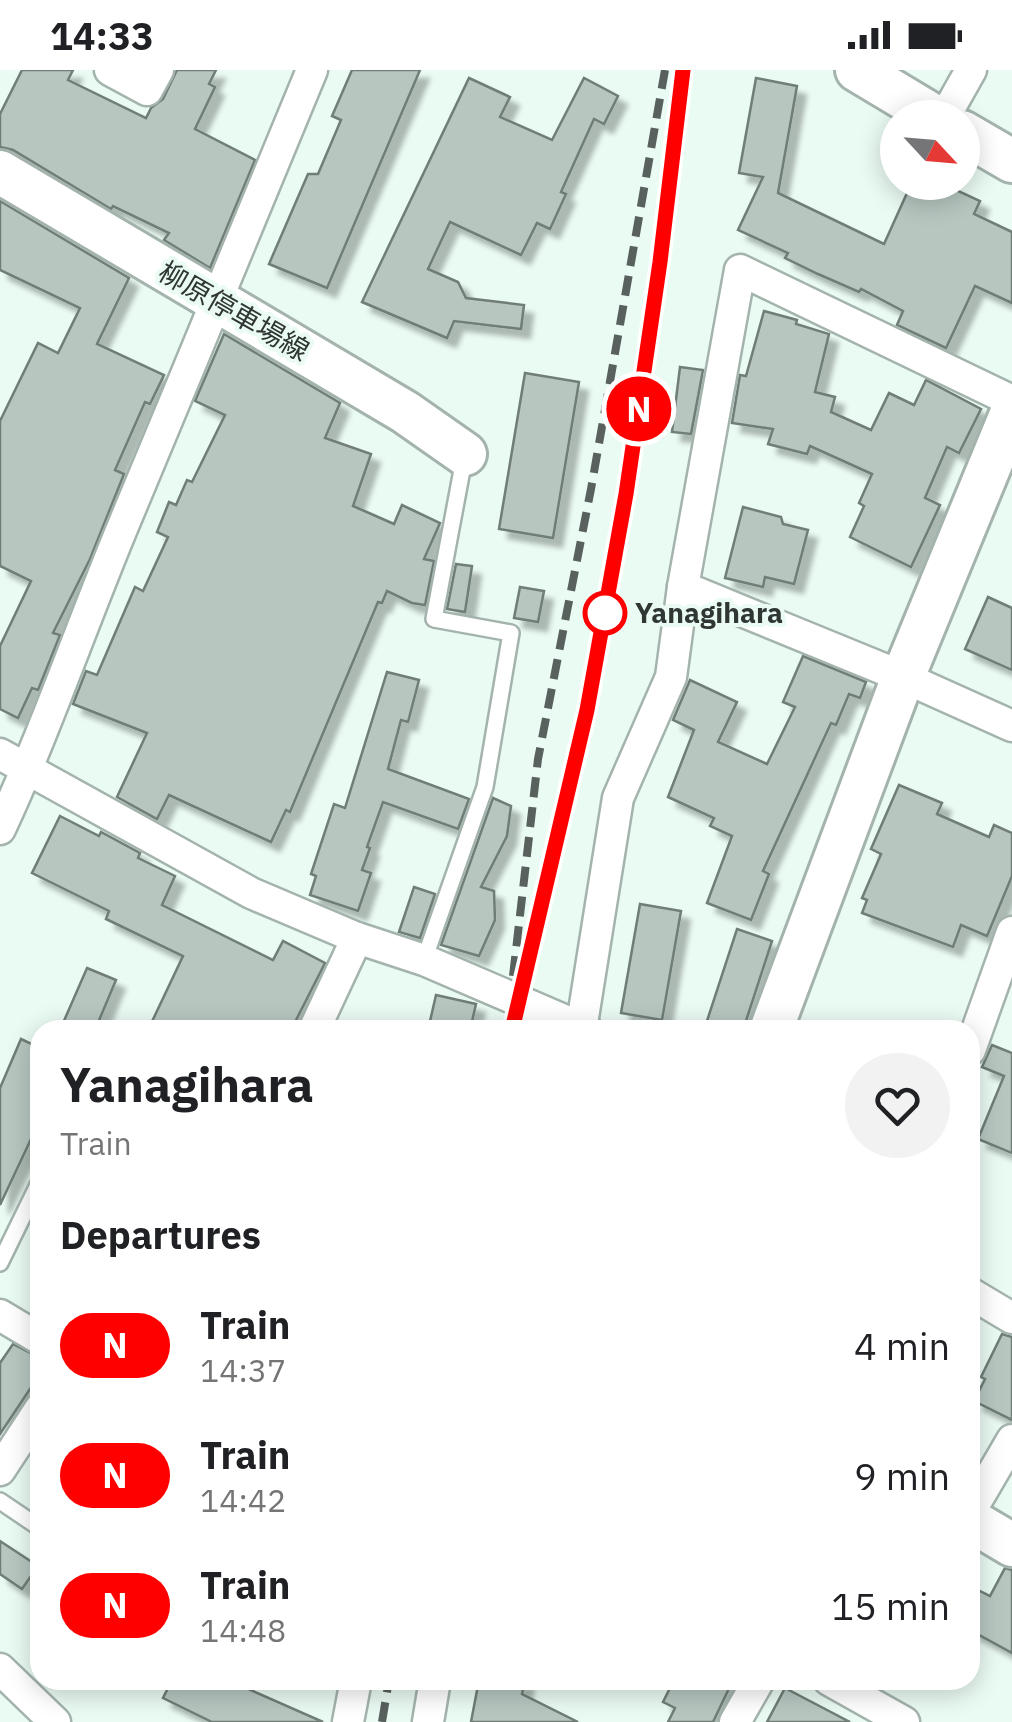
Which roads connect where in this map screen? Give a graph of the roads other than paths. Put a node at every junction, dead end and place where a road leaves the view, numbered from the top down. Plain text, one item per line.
1 (110, 70) edge
2 (158, 70) edge
3 (312, 70) edge
4 (857, 70) edge
5 (971, 70) edge
6 (910, 100) edge
7 (952, 100) edge
8 (980, 142) edge
9 (1012, 161) edge
10 (0, 172) edge
11 (218, 303) junction
12 (1012, 401) edge
13 (1012, 412) edge
14 (465, 454) joint
15 (683, 587) junction
16 (903, 677) junction
17 (1012, 726) edge
18 (0, 754) edge
19 (28, 770) junction
20 (0, 829) edge
21 (357, 938) junction
22 (1009, 951) edge
23 (424, 960) junction
24 (319, 1020) edge
25 (560, 1020) edge
26 (585, 1020) edge
27 (776, 1020) edge
28 (980, 1025) edge
29 (30, 1202) edge
30 (0, 1263) edge
31 (980, 1299) edge
32 (0, 1314) edge
33 (1012, 1318) edge
34 (30, 1333) edge
35 (30, 1424) edge
36 (1012, 1440) edge
37 (0, 1470) edge
38 (980, 1495) edge
39 (0, 1501) edge
40 (30, 1521) edge
41 (980, 1526) edge
42 (1012, 1544) edge
43 (0, 1669) edge
44 (348, 1690) edge
45 (433, 1690) edge
46 (753, 1690) edge
47 (848, 1690) edge
48 (54, 1722) edge
49 (348, 1722) edge
50 (428, 1722) edge
51 (734, 1722) edge
52 (904, 1722) edge

1 - 2 street
3 - 11 street
4 - 6 street
5 - 7 street
8 - 9 street
10 - 11 street, 柳原停車場線
11 - 14 street, 柳原停車場線
11 - 19 street
12 - 15 street
13 - 16 street
14 - 23 lane
15 - 16 street
15 - 26 street
16 - 17 street
16 - 27 street
18 - 19 street
19 - 20 street
19 - 21 street
21 - 23 street
21 - 24 street
22 - 28 street
23 - 25 street
29 - 30 lane
31 - 33 street
32 - 34 street
35 - 37 street
36 - 38 street
39 - 40 lane
41 - 42 street
43 - 48 street
44 - 49 street
45 - 50 street
46 - 51 street
47 - 52 street

